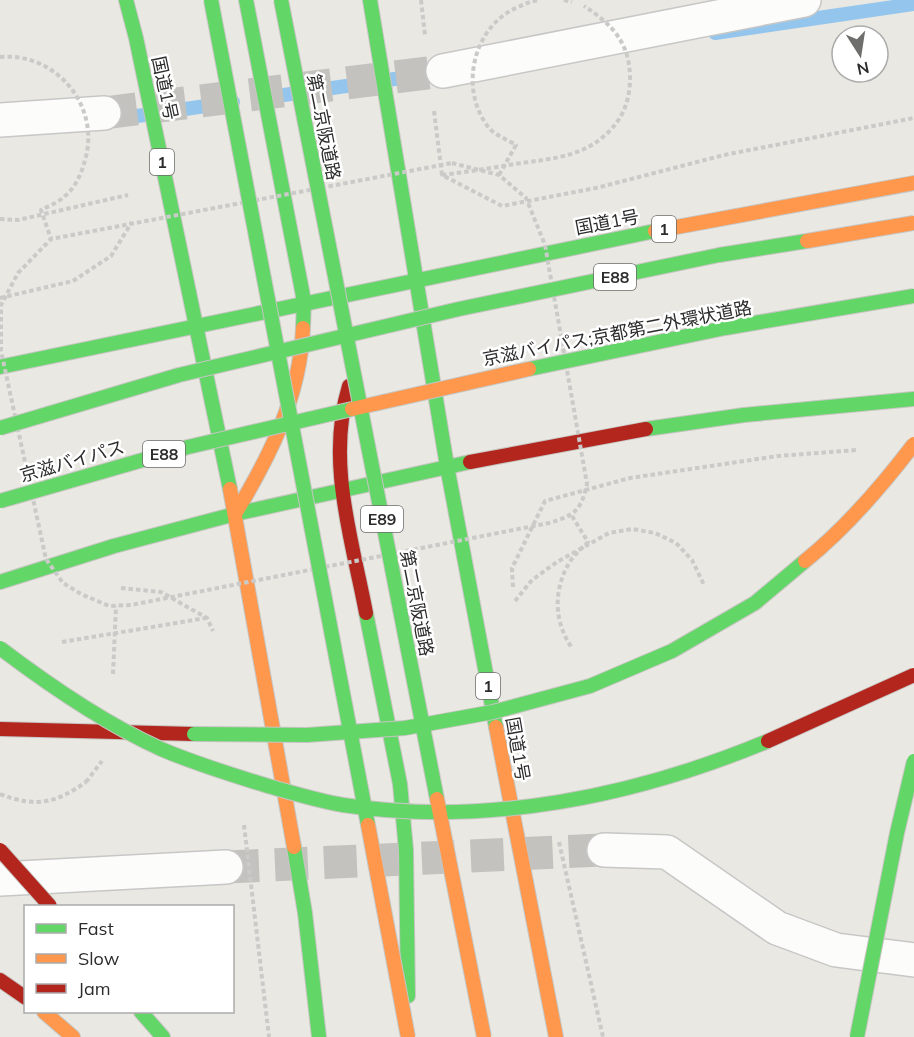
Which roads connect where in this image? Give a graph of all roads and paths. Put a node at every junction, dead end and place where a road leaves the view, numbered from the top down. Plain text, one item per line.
1 (126, 0) edge
2 (211, 0) edge
3 (246, 0) edge
4 (281, 0) edge
5 (370, 0) edge
6 (539, 0) edge
7 (804, 0) edge
8 (584, 6) dead end
9 (0, 57) edge
10 (443, 71) tunnel mouth
11 (104, 113) tunnel mouth
12 (914, 118) edge
13 (0, 120) edge
14 (499, 175) dead end
15 (914, 183) edge
16 (138, 193) dead end
17 (137, 215) dead end
18 (0, 219) edge
19 (914, 223) edge
20 (51, 239) dead end
21 (415, 280) junction
22 (400, 295) dead end
23 (914, 296) edge
24 (0, 298) edge
25 (304, 301) junction
26 (386, 311) dead end
27 (195, 325) junction
28 (0, 367) edge
29 (914, 399) edge
30 (330, 414) joint
31 (0, 428) edge
32 (914, 444) edge
33 (868, 449) dead end
34 (447, 466) junction
35 (342, 489) junction
36 (0, 501) edge
37 (235, 514) junction
38 (572, 516) dead end
39 (0, 582) edge
40 (113, 588) dead end
41 (705, 591) dead end
42 (90, 595) dead end
43 (79, 599) dead end
44 (60, 642) dead end
45 (0, 648) edge
46 (578, 656) dead end
47 (914, 675) edge
48 (0, 729) edge
49 (914, 761) edge
50 (86, 782) dead end
51 (0, 794) edge
52 (244, 825) dead end
53 (558, 835) dead end
54 (0, 849) edge
55 (603, 850) tunnel mouth
56 (226, 867) tunnel mouth
57 (0, 879) edge
58 (49, 905) edge
59 (914, 960) edge
60 (0, 980) edge
61 (24, 997) edge
62 (46, 1013) edge
63 (143, 1013) edge
64 (73, 1037) edge
65 (163, 1037) edge
66 (269, 1037) edge
67 (319, 1037) edge
68 (408, 1037) edge
69 (484, 1037) edge
70 (556, 1037) edge
71 (603, 1037) edge
72 (857, 1037) edge

1 - 27 highway, 国道1号 / 1
2 - 68 highway, bridge
3 - 25 highway
4 - 69 highway, 第二京阪道路 / E89, bridge
5 - 21 highway, 国道1号 / 1
6 - 14 path, bridge
7 - 10 street
8 - 12 path, bridge
9 - 20 path, bridge
11 - 13 street
15 - 21 highway, 国道1号 / 1
16 - 18 path
17 - 24 path
19 - 31 highway, E88, bridge
21 - 22 highway
21 - 25 highway, 国道1号 / 1
21 - 34 highway, 国道1号 / 1
23 - 30 highway, 京滋バイパス;京都第二外環状道路 / E88, bridge
25 - 27 highway, 国道1号 / 1
25 - 37 highway
26 - 35 highway
27 - 28 highway, 国道1号 / 1
27 - 37 highway, 国道1号 / 1
29 - 34 highway
30 - 36 highway, 京滋バイパス / E88, bridge
32 - 48 highway, bridge
33 - 41 path, bridge
34 - 35 highway
34 - 70 highway, 国道1号 / 1
35 - 37 highway
35 - 68 highway, bridge
37 - 39 highway
37 - 67 highway, 国道1号 / 1
38 - 46 path, bridge
40 - 44 path
42 - 43 path
45 - 47 highway, bridge
49 - 72 highway, bridge
50 - 51 path
52 - 66 path, bridge
53 - 71 path, bridge
54 - 58 highway, bridge
55 - 59 street
56 - 57 street
60 - 61 highway
62 - 64 highway
63 - 65 highway

